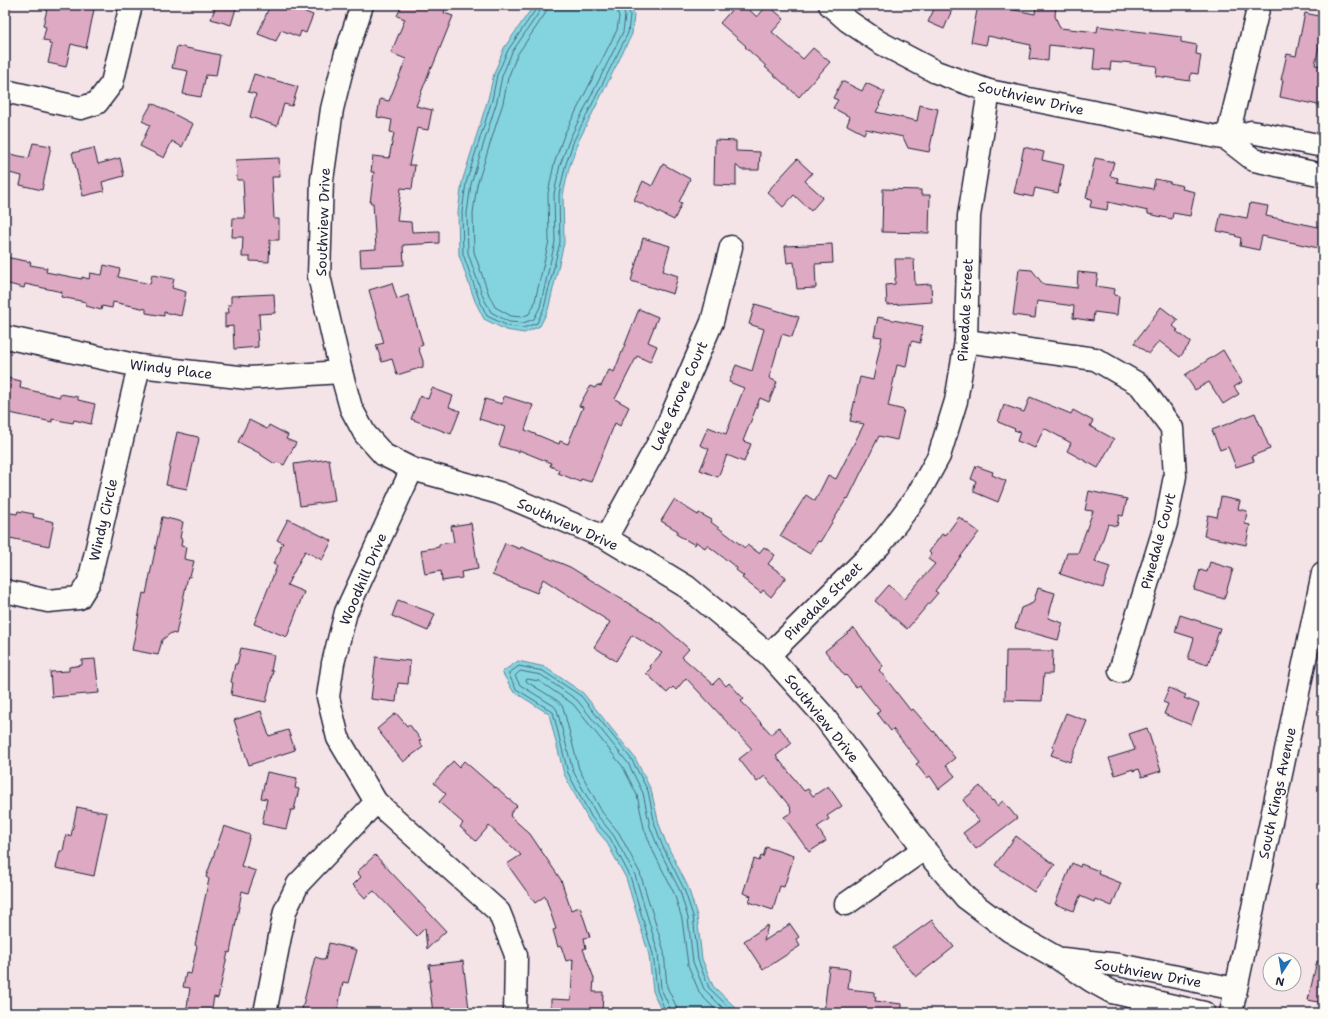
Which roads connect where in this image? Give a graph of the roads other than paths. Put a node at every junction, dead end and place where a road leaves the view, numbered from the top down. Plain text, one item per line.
1 (131, 5) edge
2 (362, 5) edge
3 (830, 5) edge
4 (1259, 5) edge
5 (5, 91) edge
6 (989, 91) junction
7 (1227, 139) junction
8 (1323, 146) edge
9 (1323, 175) edge
10 (731, 247) dead end
11 (5, 337) edge
12 (966, 341) junction
13 (139, 366) junction
14 (340, 372) junction
15 (412, 468) junction
16 (606, 538) junction
17 (1323, 573) edge
18 (5, 591) edge
19 (770, 655) junction
20 (1120, 671) dead end
21 (376, 802) junction
22 (924, 850) junction
23 (846, 904) dead end
24 (1059, 959) junction
25 (1236, 989) junction
26 (265, 1013) edge
27 (515, 1013) edge
28 (1204, 1013) edge
29 (1231, 1013) edge

1 - 5 street
2 - 14 street, Southview Drive
3 - 6 street, Southview Drive
4 - 7 street
6 - 7 street, Southview Drive
6 - 12 street, Pinedale Street
7 - 8 street, Southview Drive
7 - 9 street, Southview Drive
10 - 16 street, Lake Grove Court
11 - 13 street, Windy Place
12 - 19 street, Pinedale Street
12 - 20 street, Pinedale Court
13 - 14 street, Windy Place
13 - 18 street, Windy Circle
14 - 15 street, Southview Drive
15 - 16 street, Southview Drive
15 - 21 street, Woodhill Drive
16 - 19 street, Southview Drive
17 - 25 street, South Kings Avenue
19 - 22 street, Southview Drive
21 - 26 street
21 - 27 street, Woodhill Drive
22 - 23 street
22 - 24 street, Southview Drive
24 - 25 street, Southview Drive
24 - 28 street, Southview Drive
25 - 29 street, South Kings Avenue

